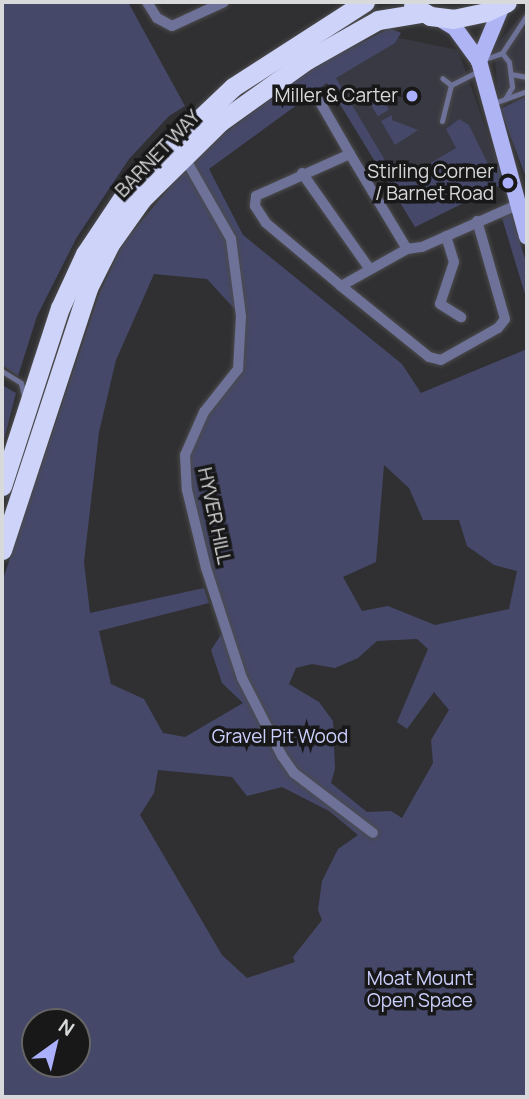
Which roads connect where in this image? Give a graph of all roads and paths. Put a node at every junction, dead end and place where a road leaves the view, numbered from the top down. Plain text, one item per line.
1 (147, 2) edge
2 (224, 2) edge
3 (365, 2) edge
4 (504, 4) edge
5 (423, 11) edge
6 (527, 15) edge
7 (502, 53) junction
8 (483, 62) junction
9 (511, 74) junction
10 (527, 77) edge
11 (442, 78) dead end
12 (451, 85) junction
13 (527, 91) edge
14 (498, 101) junction
15 (320, 102) dead end
16 (442, 121) dead end
17 (180, 146) junction
18 (350, 154) junction
19 (302, 173) junction
20 (519, 204) junction
21 (477, 221) junction
22 (446, 236) junction
23 (527, 237) edge
24 (407, 249) junction
25 (369, 268) junction
26 (341, 286) junction
27 (461, 317) dead end
28 (2, 371) edge
29 (39, 374) junction
30 (21, 383) junction
31 (27, 408) junction
32 (2, 486) edge
33 (2, 550) edge
34 (373, 833) dead end

1 - 2 street
3 - 17 highway, BARNET WAY
4 - 5 highway, BARNET WAY
4 - 8 main road
5 - 8 main road
5 - 17 highway, BARNET WAY
6 - 7 lane
7 - 8 lane
7 - 9 lane
8 - 12 lane
8 - 14 main road
9 - 10 lane
9 - 14 lane
11 - 12 lane
12 - 16 lane
13 - 14 lane
14 - 20 main road
15 - 18 street
17 - 29 highway, BARNET WAY
17 - 33 highway, BARNET WAY
17 - 34 street, HYVER HILL
18 - 19 street
18 - 24 street
19 - 25 street
19 - 26 street
20 - 21 street
20 - 23 main road
21 - 22 street
21 - 26 street
22 - 24 street
22 - 27 street
24 - 25 street
25 - 26 street
28 - 30 lane
29 - 30 lane
29 - 31 highway, BARNET WAY
30 - 31 lane
31 - 32 highway, BARNET WAY

